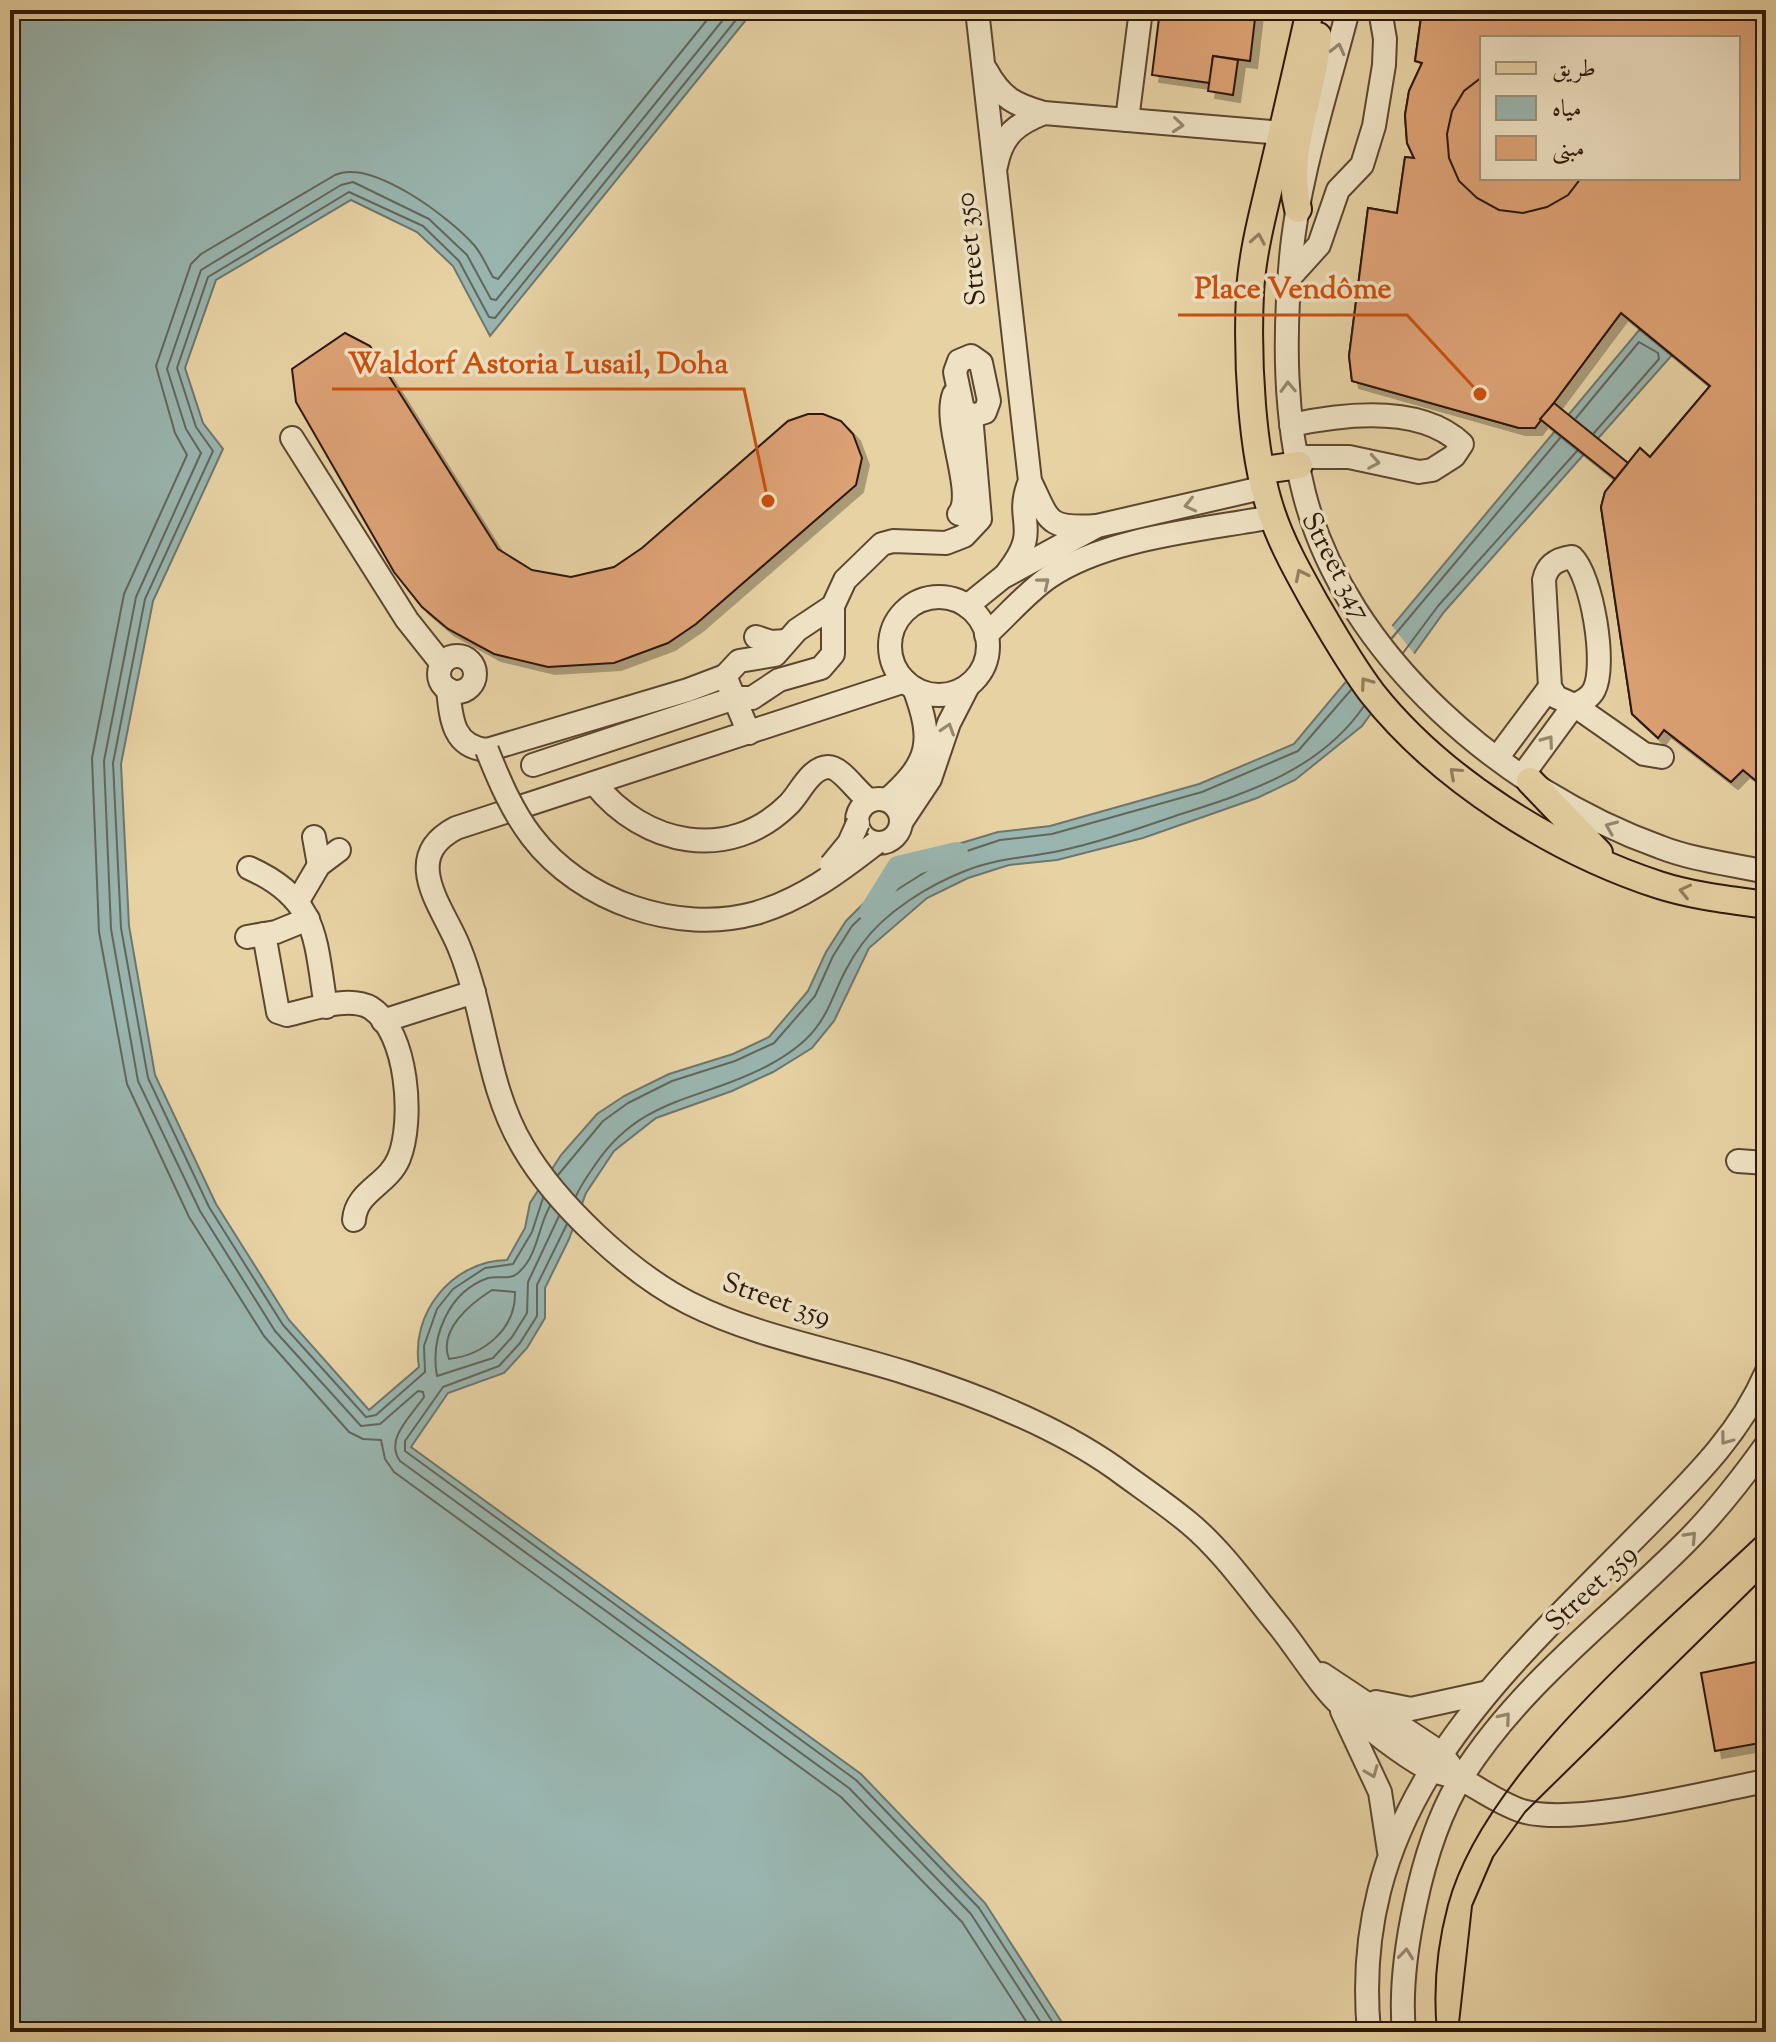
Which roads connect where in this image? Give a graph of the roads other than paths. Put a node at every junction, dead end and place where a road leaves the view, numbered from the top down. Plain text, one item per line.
1 (977, 10) edge
2 (1141, 10) edge
3 (1310, 10) edge
4 (1319, 10) edge
5 (1348, 10) edge
6 (1380, 10) edge
7 (983, 63) junction
8 (1044, 113) junction
9 (1127, 120) junction
10 (1282, 133) junction
11 (994, 175) junction
12 (1298, 209) junction
13 (1290, 277) junction
14 (1016, 381) junction
15 (986, 385) junction
16 (958, 388) junction
17 (971, 415) junction
18 (1291, 425) junction
19 (292, 438) dead end
20 (1298, 461) junction
21 (1265, 479) junction
22 (1030, 481) junction
23 (959, 514) dead end
24 (1272, 517) junction
25 (1097, 526) junction
26 (1003, 577) junction
27 (833, 606) junction
28 (967, 606) junction
29 (986, 635) junction
30 (756, 637) dead end
31 (786, 641) junction
32 (755, 659) junction
33 (442, 664) junction
34 (725, 676) junction
35 (909, 685) junction
36 (968, 686) junction
37 (1550, 687) junction
38 (767, 688) junction
39 (448, 689) junction
40 (735, 698) junction
41 (1574, 705) junction
42 (782, 722) junction
43 (749, 733) junction
44 (494, 748) junction
45 (1662, 757) dead end
46 (1497, 758) junction
47 (533, 765) dead end
48 (1526, 779) junction
49 (595, 784) junction
50 (878, 801) junction
51 (902, 821) junction
52 (858, 823) junction
53 (314, 837) dead end
54 (876, 843) junction
55 (339, 850) dead end
56 (319, 865) junction
57 (249, 868) dead end
58 (1612, 868) junction
59 (1766, 872) edge
60 (1766, 905) edge
61 (303, 909) junction
62 (474, 992) junction
63 (326, 1007) junction
64 (383, 1021) junction
65 (1738, 1161) dead end
66 (1766, 1163) edge
67 (354, 1220) dead end
68 (1766, 1373) edge
69 (1766, 1445) edge
70 (1484, 1693) junction
71 (1348, 1699) junction
72 (1436, 1761) junction
73 (1461, 1778) junction
74 (1766, 1781) edge
75 (1389, 1851) junction
76 (1369, 2032) edge
77 (1404, 2032) edge

1 - 7 street, Street 350
2 - 9 street
3 - 10 main road, Street 347
4 - 12 main road
12 -> 5 street, Street 347
6 - 13 street
7 - 8 street
7 - 11 street, Street 350
8 - 9 street
8 - 11 street
9 -> 10 street
21 -> 10 main road, Street 347
11 - 14 street, Street 350
12 - 13 street, Street 347
18 -> 13 street, Street 347
14 - 15 street
14 - 22 street, Street 350
15 - 16 street
15 - 17 street
16 - 17 street
16 - 23 street
17 - 27 street
18 - 20 street, Street 347
20 -> 18 street
19 - 33 street
20 - 21 main road
20 - 46 street, Street 347
21 - 24 main road, Street 347
21 -> 25 street
22 - 25 street
22 - 26 street
29 -> 24 street
58 -> 24 main road, Street 347
25 - 26 street
26 - 28 street
27 - 31 street
27 - 38 street
28 - 29 street
28 - 35 street
29 - 36 street
30 - 31 street
31 - 32 street
32 - 34 street
32 - 38 street
33 - 39 street
33 - 39 street
34 - 40 street
34 - 44 street
35 - 36 street
35 - 42 street
35 - 50 street
51 -> 36 street
37 - 41 street
37 - 41 street
37 - 46 street
38 - 40 street
38 - 42 street
39 - 44 street
40 - 43 street
40 - 47 street
41 - 45 street
48 -> 41 street
42 - 43 street
43 - 49 street
44 - 52 street, bridge
44 - 54 street, bridge
46 - 48 street, Street 347
48 - 58 main road
59 -> 48 street, Street 347
49 - 50 street
49 - 62 street, Street 359
50 - 51 street
50 - 52 street
51 - 54 street
52 - 54 street
53 - 56 street
55 - 56 street
56 - 61 street
57 - 61 street
60 -> 58 main road, Street 347
61 - 63 street
61 - 63 street
62 - 64 street
62 - 71 street, Street 359
63 - 64 street
64 - 67 street
65 - 66 street
68 -> 70 street, Street 359
73 -> 69 street, Street 359
70 - 71 street, Street 359
70 - 72 street, Street 359
71 - 72 street, Street 359
71 -> 75 street, Street 359
72 - 73 street, Street 359
72 - 75 street, Street 359
73 - 74 street
77 -> 73 street, Street 359
75 - 76 street, Street 359

